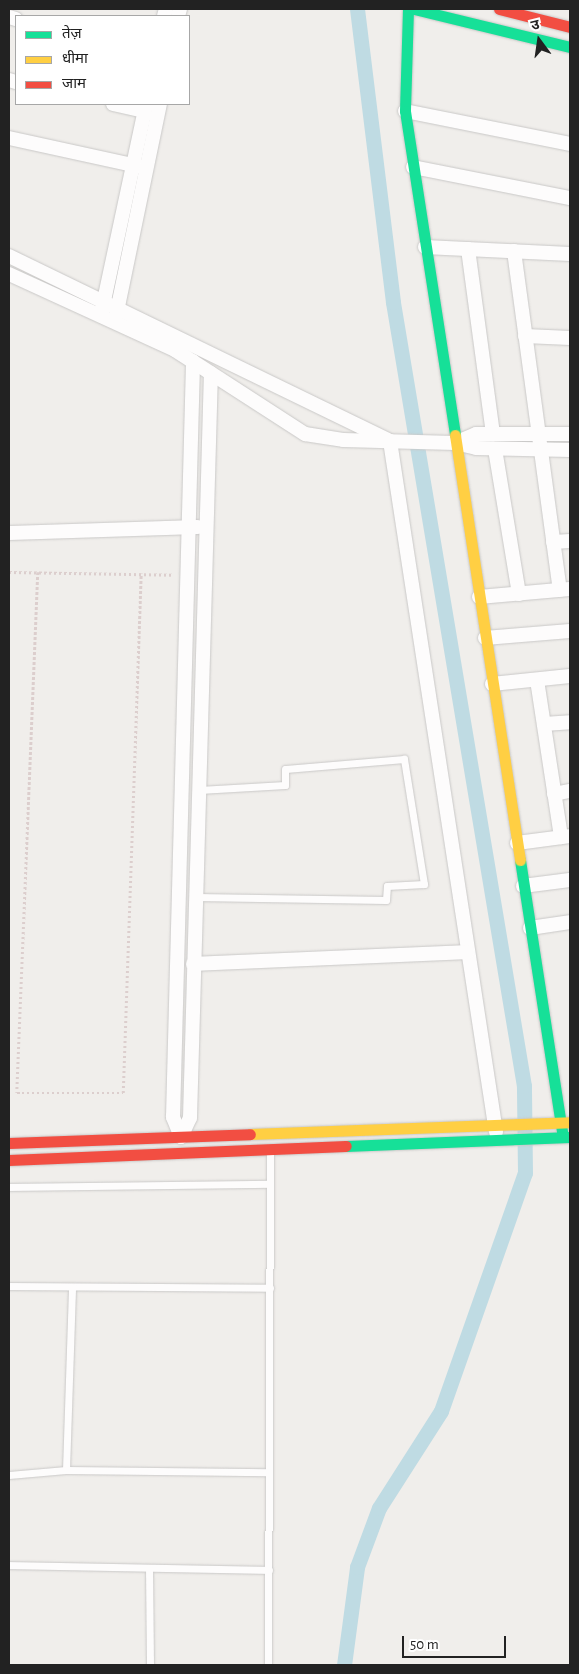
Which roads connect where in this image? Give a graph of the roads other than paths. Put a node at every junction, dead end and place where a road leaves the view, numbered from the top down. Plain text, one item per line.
1 (408, 9) edge
2 (414, 9) edge
3 (499, 9) edge
4 (570, 27) edge
5 (570, 47) edge
6 (124, 105) edge
7 (145, 107) edge
8 (159, 109) edge
9 (405, 111) junction
10 (9, 138) edge
11 (570, 144) edge
12 (133, 165) junction
13 (413, 167) junction
14 (147, 168) junction
15 (570, 198) edge
16 (425, 247) junction
17 (468, 249) junction
18 (514, 251) junction
19 (570, 254) edge
20 (9, 256) edge
21 (9, 274) edge
22 (104, 301) junction
23 (117, 315) junction
24 (101, 316) junction
25 (526, 336) junction
26 (570, 338) edge
27 (193, 362) junction
28 (211, 373) junction
29 (493, 434) junction
30 (538, 434) junction
31 (570, 434) edge
32 (395, 441) junction
33 (448, 443) junction
34 (496, 449) junction
35 (540, 449) junction
36 (570, 450) edge
37 (206, 527) junction
38 (189, 528) junction
39 (9, 533) edge
40 (570, 541) edge
41 (554, 542) junction
42 (565, 590) edge
43 (519, 594) junction
44 (479, 597) junction
45 (570, 631) edge
46 (485, 638) junction
47 (570, 676) edge
48 (537, 680) junction
49 (492, 684) junction
50 (570, 722) edge
51 (544, 724) junction
52 (199, 790) junction
53 (570, 792) edge
54 (554, 794) junction
55 (181, 817) junction
56 (198, 818) junction
57 (565, 837) edge
58 (517, 843) junction
59 (570, 880) edge
60 (523, 886) junction
61 (195, 898) junction
62 (570, 922) edge
63 (530, 928) junction
64 (468, 952) junction
65 (193, 964) junction
66 (561, 1122) edge
67 (501, 1124) junction
68 (271, 1134) junction
69 (181, 1137) junction
70 (562, 1137) edge
71 (503, 1140) junction
72 (9, 1143) edge
73 (270, 1152) junction
74 (9, 1160) edge
75 (270, 1184) junction
76 (9, 1186) edge
77 (9, 1286) edge
78 (72, 1287) junction
79 (270, 1288) junction
80 (66, 1470) junction
81 (269, 1472) junction
82 (9, 1475) edge
83 (9, 1565) edge
84 (149, 1568) junction
85 (268, 1570) junction
86 (150, 1665) edge
87 (268, 1665) edge

1 - 9 street
2 - 5 street
3 - 4 street
6 - 7 street
7 - 8 street
7 - 12 street
8 - 14 street
9 - 11 street
9 - 13 street
10 - 12 street
12 - 14 street
12 - 22 street
13 - 15 street
13 - 16 street
14 - 23 street
16 - 17 street
16 - 33 street
17 - 18 street
17 - 29 street
18 - 19 street
18 - 25 street
20 - 22 street
21 - 24 street
22 - 23 street
22 - 24 street
23 - 24 street
23 - 27 street
23 - 32 street
25 - 26 street
25 - 30 street
27 - 28 street
27 - 38 street
28 - 32 street
28 - 37 street
29 - 30 street
29 - 33 street
30 - 31 street
30 - 35 street
32 - 33 street
32 - 64 street
33 - 34 street
33 - 44 street
34 - 35 street
34 - 43 street
35 - 36 street
35 - 41 street
37 - 38 street
37 - 52 street
38 - 39 street
38 - 55 street
40 - 41 street
41 - 42 street
42 - 43 street
43 - 44 street
44 - 46 street
45 - 46 street
46 - 49 street
47 - 48 street
48 - 49 street
48 - 51 street
49 - 58 street
50 - 51 street
51 - 54 street
52 - 56 street
52 - 61 lane
53 - 54 street
54 - 57 street
55 - 56 street
55 - 69 street
56 - 61 street
57 - 58 street
58 - 60 street
59 - 60 street
60 - 63 street
61 - 65 street
62 - 63 street
63 - 66 street
64 - 65 street
64 - 67 street
65 - 69 street
66 - 67 street
66 - 70 street
67 - 68 street
67 - 71 street
68 - 69 street
68 - 73 lane
69 - 72 street
70 - 71 street
71 - 73 street
73 - 74 street
73 - 75 lane
75 - 76 lane
75 - 79 lane
77 - 78 lane
78 - 79 lane
78 - 80 lane
79 - 81 lane
80 - 81 lane
80 - 82 lane
81 - 85 lane
83 - 84 lane
84 - 85 lane
84 - 86 lane
85 - 87 lane

